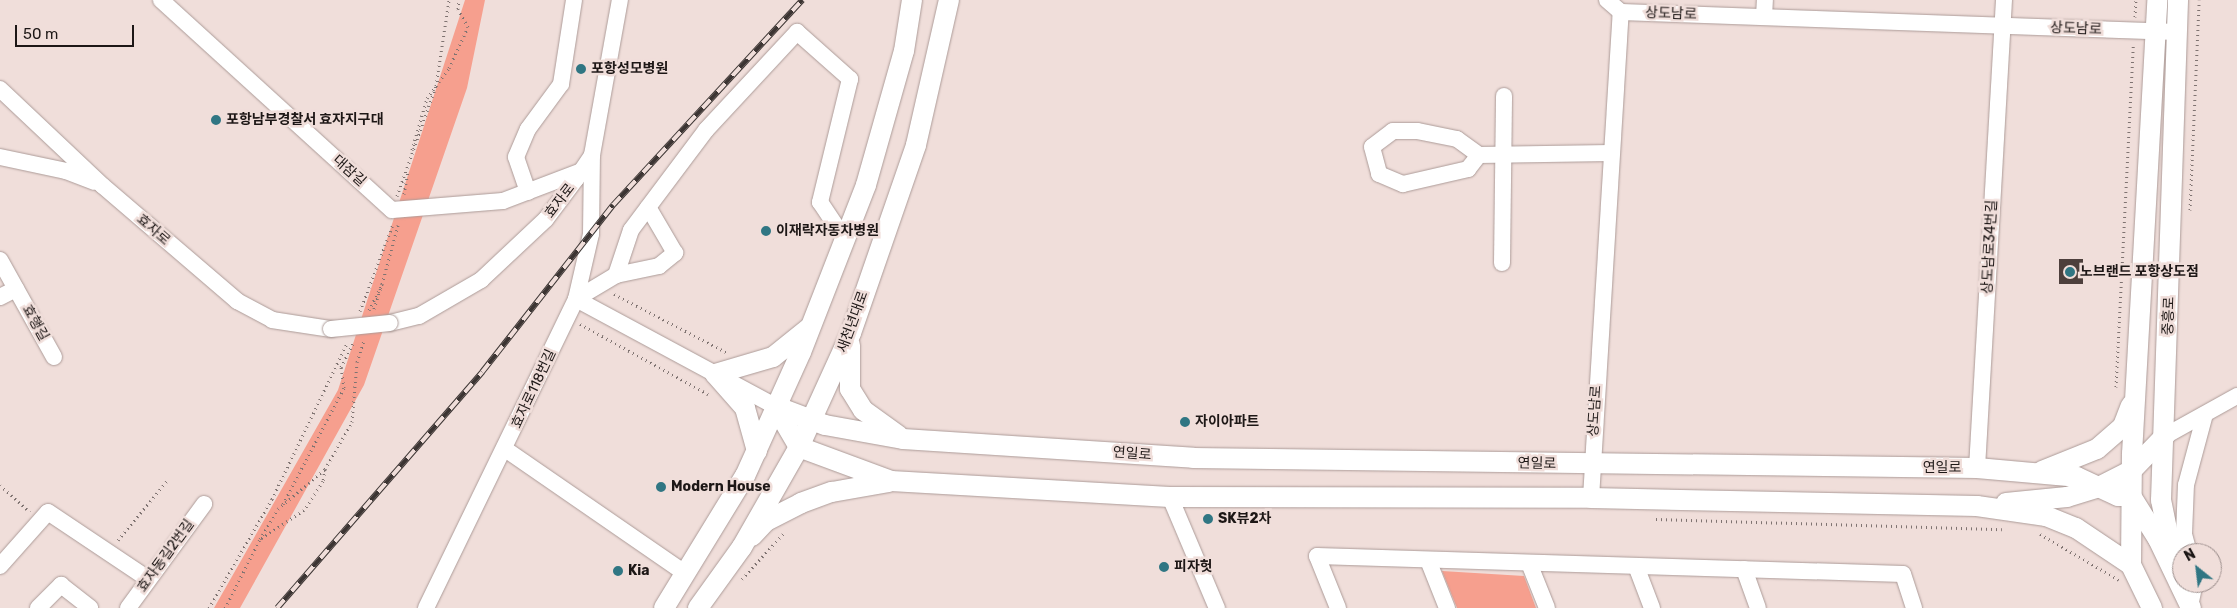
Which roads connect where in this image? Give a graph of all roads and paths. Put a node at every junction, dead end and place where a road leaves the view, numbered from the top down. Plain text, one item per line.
1 (161, 0) edge
2 (459, 0) edge
3 (574, 0) edge
4 (620, 0) edge
5 (1607, 0) edge
6 (1765, 0) edge
7 (2004, 0) edge
8 (2136, 0) edge
9 (2157, 0) edge
10 (2178, 0) edge
11 (2199, 0) edge
12 (948, 5) edge
13 (911, 9) edge
14 (1621, 12) junction
15 (1764, 17) junction
16 (2003, 26) junction
17 (2134, 31) junction
18 (2156, 32) junction
19 (2178, 32) junction
20 (0, 89) edge
21 (1504, 96) dead end
22 (1612, 153) junction
23 (1479, 155) junction
24 (0, 156) edge
25 (592, 156) junction
26 (1504, 156) junction
27 (582, 171) junction
28 (103, 186) junction
29 (528, 192) junction
30 (648, 207) junction
31 (401, 210) junction
32 (2190, 216) dead end
33 (844, 238) junction
34 (0, 260) edge
35 (1502, 263) dead end
36 (616, 275) junction
37 (382, 284) junction
38 (598, 286) junction
39 (16, 288) junction
40 (0, 297) edge
41 (576, 300) junction
42 (365, 318) dead end
43 (567, 318) junction
44 (370, 319) dead end
45 (808, 329) junction
46 (851, 333) junction
47 (357, 334) dead end
48 (365, 336) dead end
49 (54, 357) dead end
50 (749, 364) junction
51 (715, 374) junction
52 (2116, 387) dead end
53 (2137, 389) junction
54 (712, 396) dead end
55 (2237, 396) edge
56 (775, 406) junction
57 (2205, 414) junction
58 (813, 421) junction
59 (2165, 436) junction
60 (903, 439) junction
61 (799, 447) junction
62 (505, 449) junction
63 (757, 451) junction
64 (1591, 465) junction
65 (1977, 468) junction
66 (325, 469) junction
67 (2132, 470) junction
68 (2038, 472) junction
69 (167, 481) dead end
70 (891, 481) junction
71 (0, 485) edge
72 (2099, 487) junction
73 (2131, 496) junction
74 (1170, 497) junction
75 (1591, 498) junction
76 (204, 504) dead end
77 (283, 504) junction
78 (1977, 506) junction
79 (44, 516) junction
80 (1648, 518) dead end
81 (2012, 529) dead end
82 (2032, 530) dead end
83 (789, 531) dead end
84 (260, 539) junction
85 (2186, 543) edge
86 (742, 547) junction
87 (108, 552) junction
88 (2172, 559) edge
89 (1428, 560) junction
90 (1529, 563) junction
91 (2131, 565) junction
92 (0, 566) edge
93 (1636, 566) junction
94 (2172, 567) edge
95 (1744, 569) junction
96 (686, 574) junction
97 (148, 579) junction
98 (736, 586) dead end
99 (2124, 590) dead end
100 (2184, 593) edge
101 (2193, 593) edge
102 (2190, 607) edge
103 (38, 608) edge
104 (90, 608) edge
105 (128, 608) edge
106 (225, 608) edge
107 (426, 608) edge
108 (664, 608) edge
109 (698, 608) edge
110 (1216, 608) edge
111 (1338, 608) edge
112 (1447, 608) edge
113 (1547, 608) edge
114 (1652, 608) edge
115 (1758, 608) edge
116 (1914, 608) edge
117 (2152, 608) edge

1 - 31 street, 대잠길
2 - 31 path
3 - 29 street
4 - 25 street, 효자로
5 - 14 street
6 - 15 street
7 - 16 street, 상도남로34번길
8 - 17 path
9 - 18 main road, 중흥로
10 - 19 main road, 중흥로
11 - 32 path
12 - 46 main road, 새천년대로
13 - 33 main road
14 - 15 street, 상도남로
14 - 22 street, 상도남로
15 - 16 street, 상도남로
16 - 17 street, 상도남로
16 - 65 street, 상도남로34번길
17 - 18 street, 상도남로
17 - 52 path
18 - 19 street, 상도남로
18 - 53 main road, 중흥로
19 - 59 main road, 중흥로
20 - 28 street, 효자로
21 - 26 street
22 - 26 street
22 - 64 street, 상도남로
23 - 23 street
23 - 26 street
24 - 28 street
25 - 27 street, 효자로
25 - 41 street, 효자로118번길
26 - 35 street
27 - 28 street, 효자로, bridge
27 - 29 street
29 - 31 street
30 - 33 street
30 - 36 street
30 - 36 street
31 - 37 path
33 - 45 main road
34 - 39 street, 효행길
36 - 38 street
37 - 42 path
37 - 44 path
38 - 41 street
38 - 50 path
39 - 40 street, 효행길
39 - 49 street, 효행길
41 - 43 street, 효자로118번길
41 - 51 street
43 - 54 path
43 - 62 street, 효자로118번길
45 - 50 main road
45 - 56 main road
46 - 58 main road, 새천년대로
46 - 60 main road
47 - 77 path
48 - 66 path
50 - 51 main road
51 - 56 street
51 - 63 main road
53 - 67 main road, 중흥로
53 - 68 main road
55 - 57 street
56 - 58 main road, 연일로
56 - 61 main road
56 - 63 main road
57 - 59 street
57 - 85 street
58 - 60 main road, 연일로
58 - 61 main road, 새천년대로
59 - 67 main road
59 - 88 main road, 중흥로
60 - 64 main road, 연일로
61 - 70 main road
61 - 86 main road, 새천년대로
62 - 96 street
62 - 107 street, 효자로118번길
63 - 96 main road
64 - 65 main road, 연일로
64 - 75 street, 상도남로
65 - 68 main road, 연일로
66 - 77 path
66 - 84 path
67 - 72 main road
67 - 73 main road, 중흥로
68 - 72 main road, 연일로
69 - 87 path
70 - 74 main road
70 - 86 main road
71 - 79 path
72 - 73 main road, 연일로
72 - 78 main road
73 - 91 main road, 중흥로
73 - 94 main road
74 - 75 main road
74 - 110 street
75 - 78 main road
76 - 97 street, 효자동길2번길
77 - 84 path
78 - 91 main road
79 - 87 street
79 - 92 street
80 - 81 path
82 - 99 path
83 - 98 path
84 - 106 path
86 - 109 main road, 새천년대로
87 - 97 street
89 - 90 street
89 - 111 street
89 - 112 street
90 - 93 street
90 - 113 street
91 - 117 main road
93 - 95 street
93 - 114 street
95 - 115 street
95 - 116 street
96 - 108 main road
97 - 105 street, 효자동길2번길
100 - 102 main road
101 - 102 street
103 - 104 street

